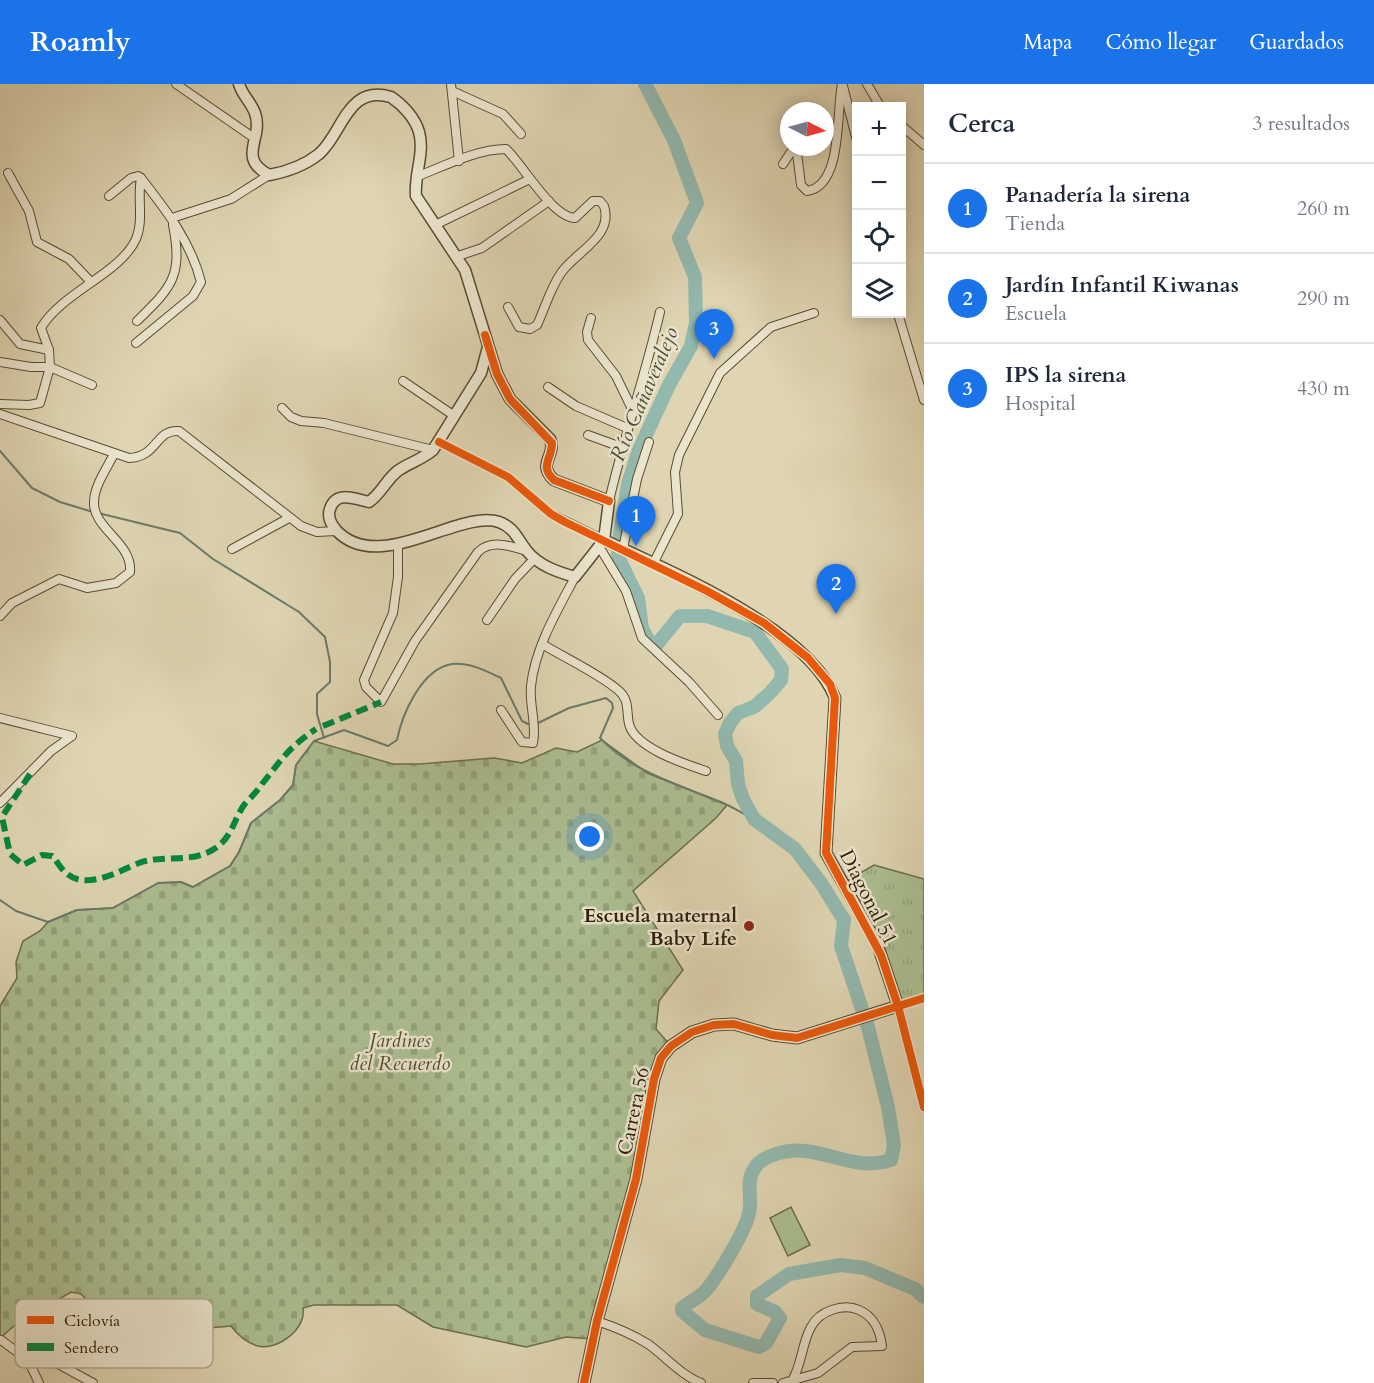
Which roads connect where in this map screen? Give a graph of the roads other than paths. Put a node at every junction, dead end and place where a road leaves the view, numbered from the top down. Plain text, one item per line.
1 (176, 84) edge
2 (239, 84) edge
3 (842, 84) edge
4 (867, 84) edge
5 (452, 87) edge
6 (878, 102) edge
7 (852, 122) edge
8 (906, 129) edge
9 (521, 134) dead end
10 (254, 138) junction
11 (924, 145) edge
12 (459, 161) junction
13 (783, 165) dead end
14 (8, 173) dead end
15 (269, 175) junction
16 (416, 177) junction
17 (141, 178) junction
18 (531, 179) junction
19 (110, 196) dead end
20 (549, 201) junction
21 (172, 218) junction
22 (435, 225) junction
23 (458, 256) junction
24 (90, 281) junction
25 (508, 307) dead end
26 (660, 312) dead end
27 (814, 313) dead end
28 (591, 318) dead end
29 (898, 318) edge
30 (0, 320) edge
31 (137, 321) dead end
32 (136, 343) dead end
33 (488, 347) junction
34 (49, 350) junction
35 (0, 362) edge
36 (50, 367) junction
37 (403, 381) dead end
38 (92, 385) dead end
39 (548, 387) dead end
40 (924, 400) edge
41 (0, 404) edge
42 (282, 408) dead end
43 (632, 409) junction
44 (0, 414) edge
45 (453, 415) junction
46 (627, 428) junction
47 (588, 435) dead end
48 (649, 442) dead end
49 (436, 446) junction
50 (621, 447) junction
51 (114, 454) junction
52 (609, 501) junction
53 (289, 519) junction
54 (336, 531) junction
55 (605, 543) junction
56 (398, 544) junction
57 (232, 549) dead end
58 (625, 550) junction
59 (531, 555) junction
60 (652, 564) junction
61 (575, 577) junction
62 (0, 616) edge
63 (487, 620) dead end
64 (542, 644) junction
65 (501, 710) dead end
66 (718, 715) dead end
67 (1, 719) edge
68 (706, 771) dead end
69 (0, 803) edge
70 (924, 998) edge
71 (898, 1006) junction
72 (924, 1107) edge
73 (597, 1321) junction
74 (1, 1340) edge
75 (15, 1350) edge
76 (32, 1368) edge
77 (66, 1368) edge
78 (793, 1380) junction
79 (39, 1383) edge
80 (93, 1383) edge
81 (584, 1383) edge
82 (701, 1383) edge
83 (753, 1383) edge
84 (773, 1383) edge
85 (783, 1383) edge

1 - 10 street
2 - 10 street
3 - 7 street
3 - 13 street
4 - 6 street
5 - 9 street
5 - 12 street
8 - 11 street
10 - 15 street
12 - 16 street
12 - 18 street
14 - 24 street
15 - 16 street
15 - 21 street
16 - 22 street
17 - 19 street
17 - 21 street
17 - 24 street
18 - 20 street
18 - 22 street
20 - 23 street
20 - 25 street
21 - 31 street
21 - 32 street
22 - 23 street
23 - 33 street
24 - 34 street
26 - 43 street
27 - 60 street
28 - 43 street
29 - 40 street
30 - 34 street
33 - 45 street
33 - 52 street
34 - 36 street
35 - 36 street
36 - 38 street
36 - 41 street
37 - 45 street
39 - 46 street
42 - 49 street
43 - 46 street
44 - 51 street
45 - 49 street
46 - 50 street
47 - 50 street
48 - 58 street
49 - 54 street
49 - 55 street
50 - 52 street
51 - 53 street
51 - 62 street
52 - 55 street
53 - 54 street
53 - 57 street
54 - 56 street
55 - 58 street
55 - 61 street
55 - 66 street
56 - 59 street
56 - 59 street
58 - 60 street
59 - 61 street
59 - 63 street
60 - 71 street, Diagonal 51
61 - 64 street
64 - 65 street
64 - 68 street
67 - 69 street
70 - 71 street
71 - 72 street, Diagonal 51
71 - 73 street, Carrera 56
73 - 81 street, Carrera 56
73 - 82 street
74 - 75 street
76 - 79 street
77 - 80 street
78 - 78 street
78 - 85 street
83 - 84 street

